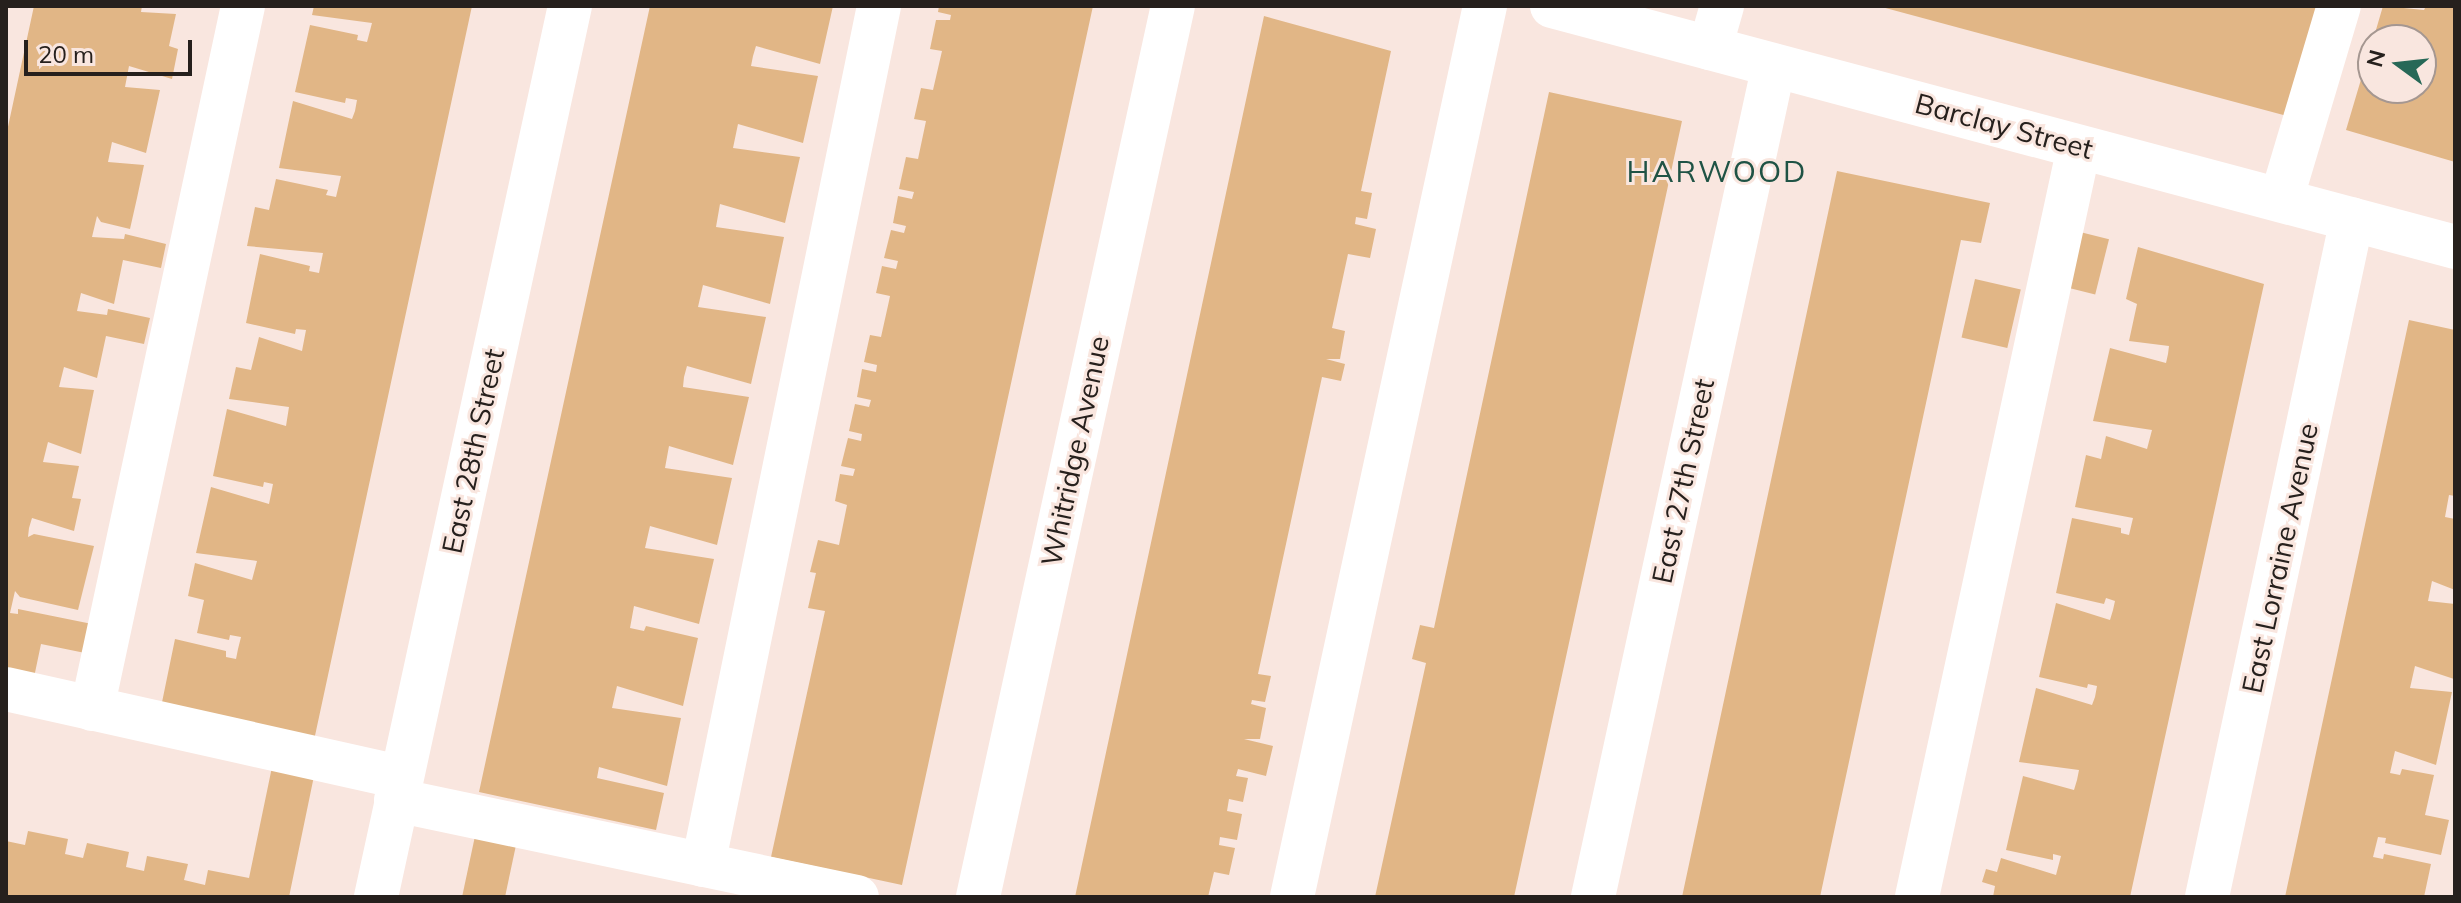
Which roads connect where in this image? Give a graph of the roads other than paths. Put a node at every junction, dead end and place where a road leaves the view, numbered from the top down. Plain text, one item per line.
1 (243, 6) edge
2 (570, 6) edge
3 (879, 6) edge
4 (1173, 6) edge
5 (1485, 6) edge
6 (1552, 6) edge
7 (1722, 6) edge
8 (2339, 6) edge
9 (1710, 48) junction
10 (1774, 65) junction
11 (2079, 147) junction
12 (2281, 200) junction
13 (2352, 219) junction
14 (2455, 247) edge
15 (6, 689) edge
16 (92, 709) junction
17 (399, 788) junction
18 (703, 865) junction
19 (376, 897) edge
20 (857, 897) edge
21 (978, 897) edge
22 (1292, 897) edge
23 (1593, 897) edge
24 (1917, 897) edge
25 (2207, 897) edge

1 - 16 street
2 - 17 street, East 28th Street
3 - 18 street
4 - 21 street, Whitridge Avenue
5 - 22 street
6 - 9 street, Barclay Street
7 - 9 street
8 - 12 street
9 - 10 street, Barclay Street
10 - 11 street, Barclay Street
10 - 23 street, East 27th Street
11 - 12 street, Barclay Street
11 - 24 street
12 - 13 street, Barclay Street
13 - 14 street, Barclay Street
13 - 25 street, East Lorraine Avenue
15 - 16 street
16 - 17 street
17 - 18 street
17 - 19 street, East 28th Street
18 - 20 street

